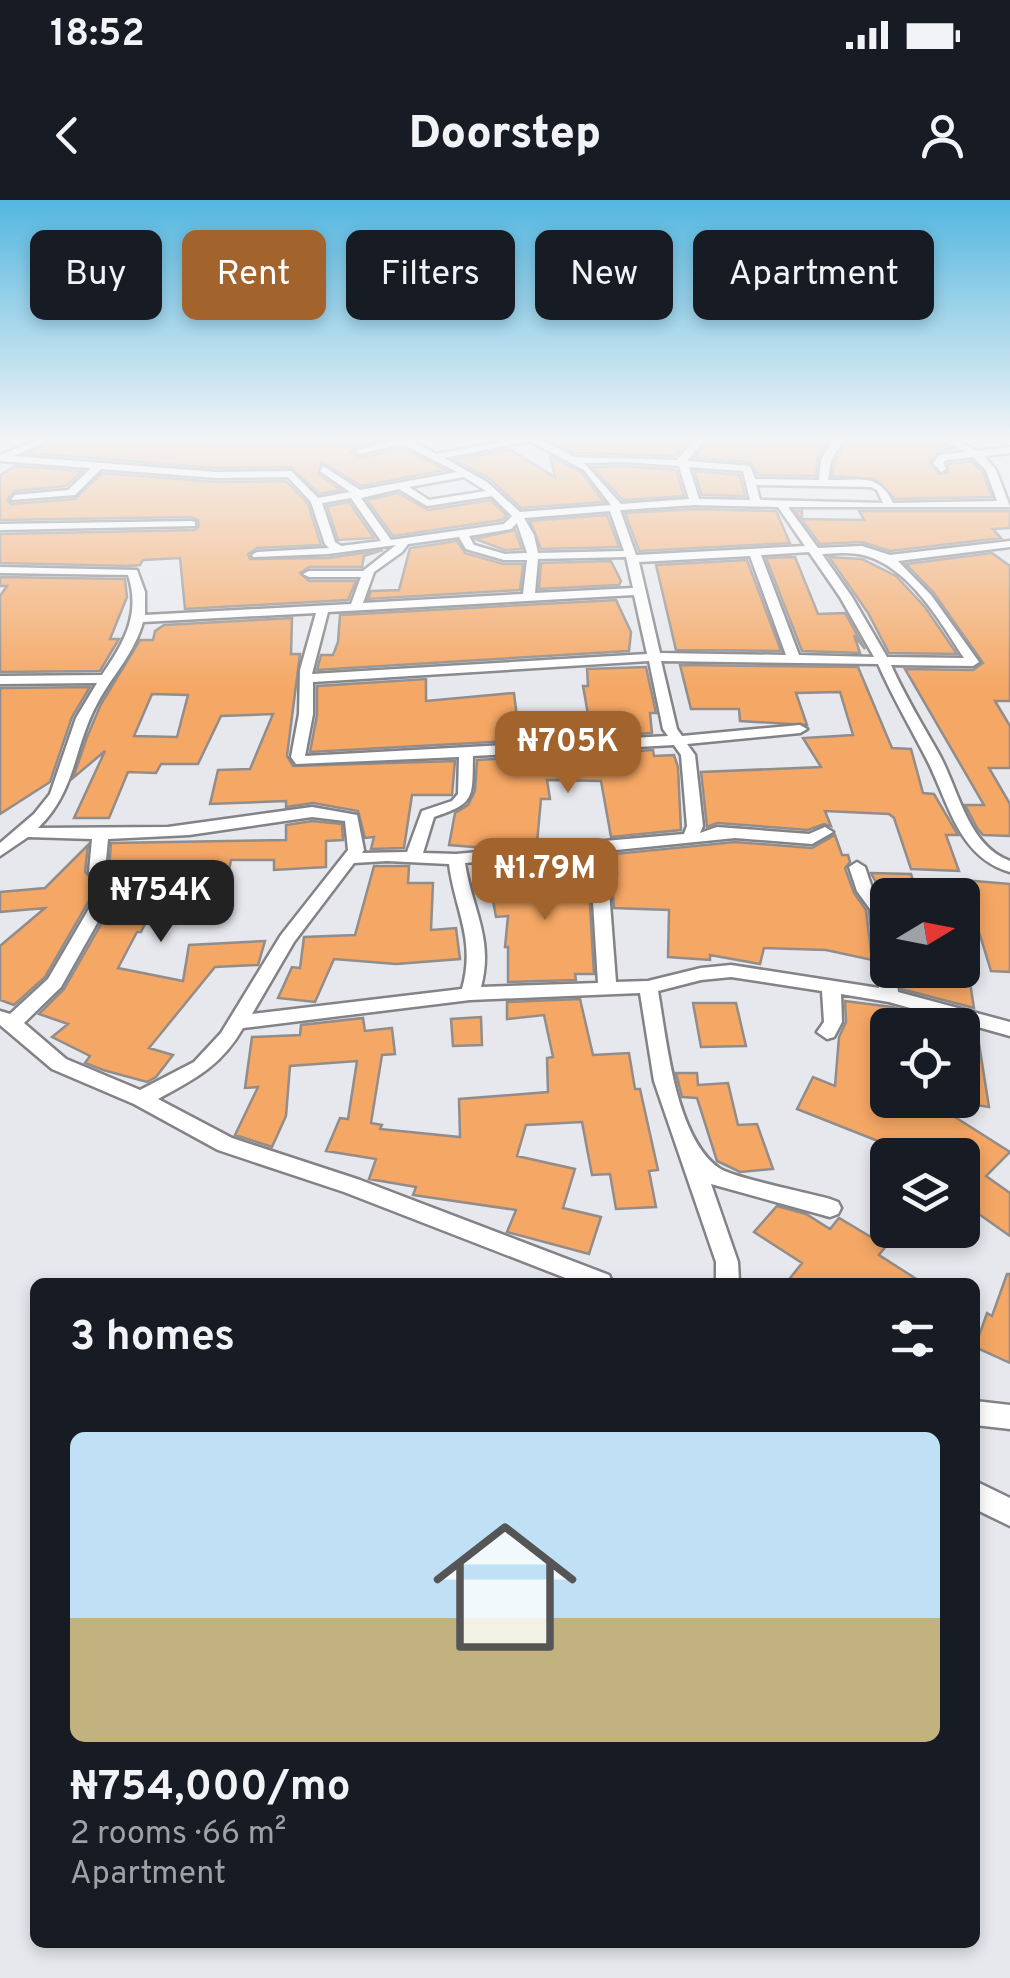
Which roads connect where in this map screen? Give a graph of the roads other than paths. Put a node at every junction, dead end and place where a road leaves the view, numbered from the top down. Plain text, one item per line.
1 (323, 523) edge
2 (376, 523) edge
3 (512, 523) edge
4 (521, 523) edge
5 (619, 523) edge
6 (795, 523) edge
7 (191, 524) dead end
8 (0, 527) edge
9 (462, 533) junction
10 (406, 539) junction
11 (387, 541) junction
12 (1010, 544) edge
13 (994, 546) junction
14 (336, 547) junction
15 (814, 550) junction
16 (754, 551) junction
17 (1010, 554) edge
18 (256, 555) dead end
19 (533, 556) junction
20 (631, 556) junction
21 (888, 559) junction
22 (0, 570) edge
23 (309, 574) dead end
24 (366, 574) junction
25 (639, 591) junction
26 (529, 596) junction
27 (356, 607) junction
28 (322, 609) junction
29 (138, 618) junction
30 (655, 658) junction
31 (794, 659) junction
32 (884, 663) junction
33 (306, 678) junction
34 (108, 679) junction
35 (0, 680) edge
36 (800, 729) dead end
37 (680, 740) junction
38 (466, 753) junction
39 (25, 832) junction
40 (824, 832) dead end
41 (693, 833) junction
42 (100, 836) junction
43 (598, 846) junction
44 (0, 851) edge
45 (414, 857) junction
46 (350, 859) junction
47 (456, 859) junction
48 (1010, 866) edge
49 (857, 867) dead end
50 (606, 987) junction
51 (648, 988) junction
52 (831, 988) junction
53 (470, 994) junction
54 (889, 996) junction
55 (6, 1020) edge
56 (239, 1022) junction
57 (1010, 1029) edge
58 (827, 1032) dead end
59 (141, 1099) junction
60 (685, 1144) junction
61 (830, 1208) dead end
62 (591, 1278) edge
63 (728, 1278) edge
64 (980, 1414) edge
65 (1010, 1417) edge
66 (980, 1497) edge
67 (1010, 1512) edge

1 - 14 street
2 - 11 street
3 - 9 street
4 - 19 street
5 - 20 street
6 - 15 street
7 - 8 street
9 - 10 street
9 - 19 street
10 - 11 street
10 - 24 street
11 - 14 street
12 - 13 street
13 - 17 street
13 - 21 street
14 - 18 street
15 - 16 street
15 - 21 street
15 - 32 street
16 - 20 street
16 - 31 street
19 - 20 street
19 - 26 street
20 - 25 street
21 - 32 street
22 - 29 street
23 - 24 street
24 - 27 street
25 - 26 street
25 - 30 street
26 - 27 street
27 - 28 street
28 - 29 street
28 - 33 street
29 - 34 street
30 - 31 street
30 - 33 street
30 - 37 street
31 - 32 street
32 - 48 street
33 - 38 street
34 - 35 street
34 - 39 street
36 - 37 street
37 - 38 street
37 - 41 street
38 - 45 street
39 - 42 street
39 - 44 street
40 - 41 street
41 - 43 street
42 - 46 street
42 - 55 street
43 - 47 street
43 - 50 street
45 - 46 street
45 - 47 street
46 - 56 street
47 - 53 street
49 - 54 street
50 - 51 street
50 - 53 street
51 - 52 street
51 - 60 street
52 - 54 street
52 - 58 street
53 - 56 street
54 - 57 street
55 - 59 street
56 - 59 street
59 - 62 street
60 - 61 street
60 - 63 street
64 - 65 street
66 - 67 street

